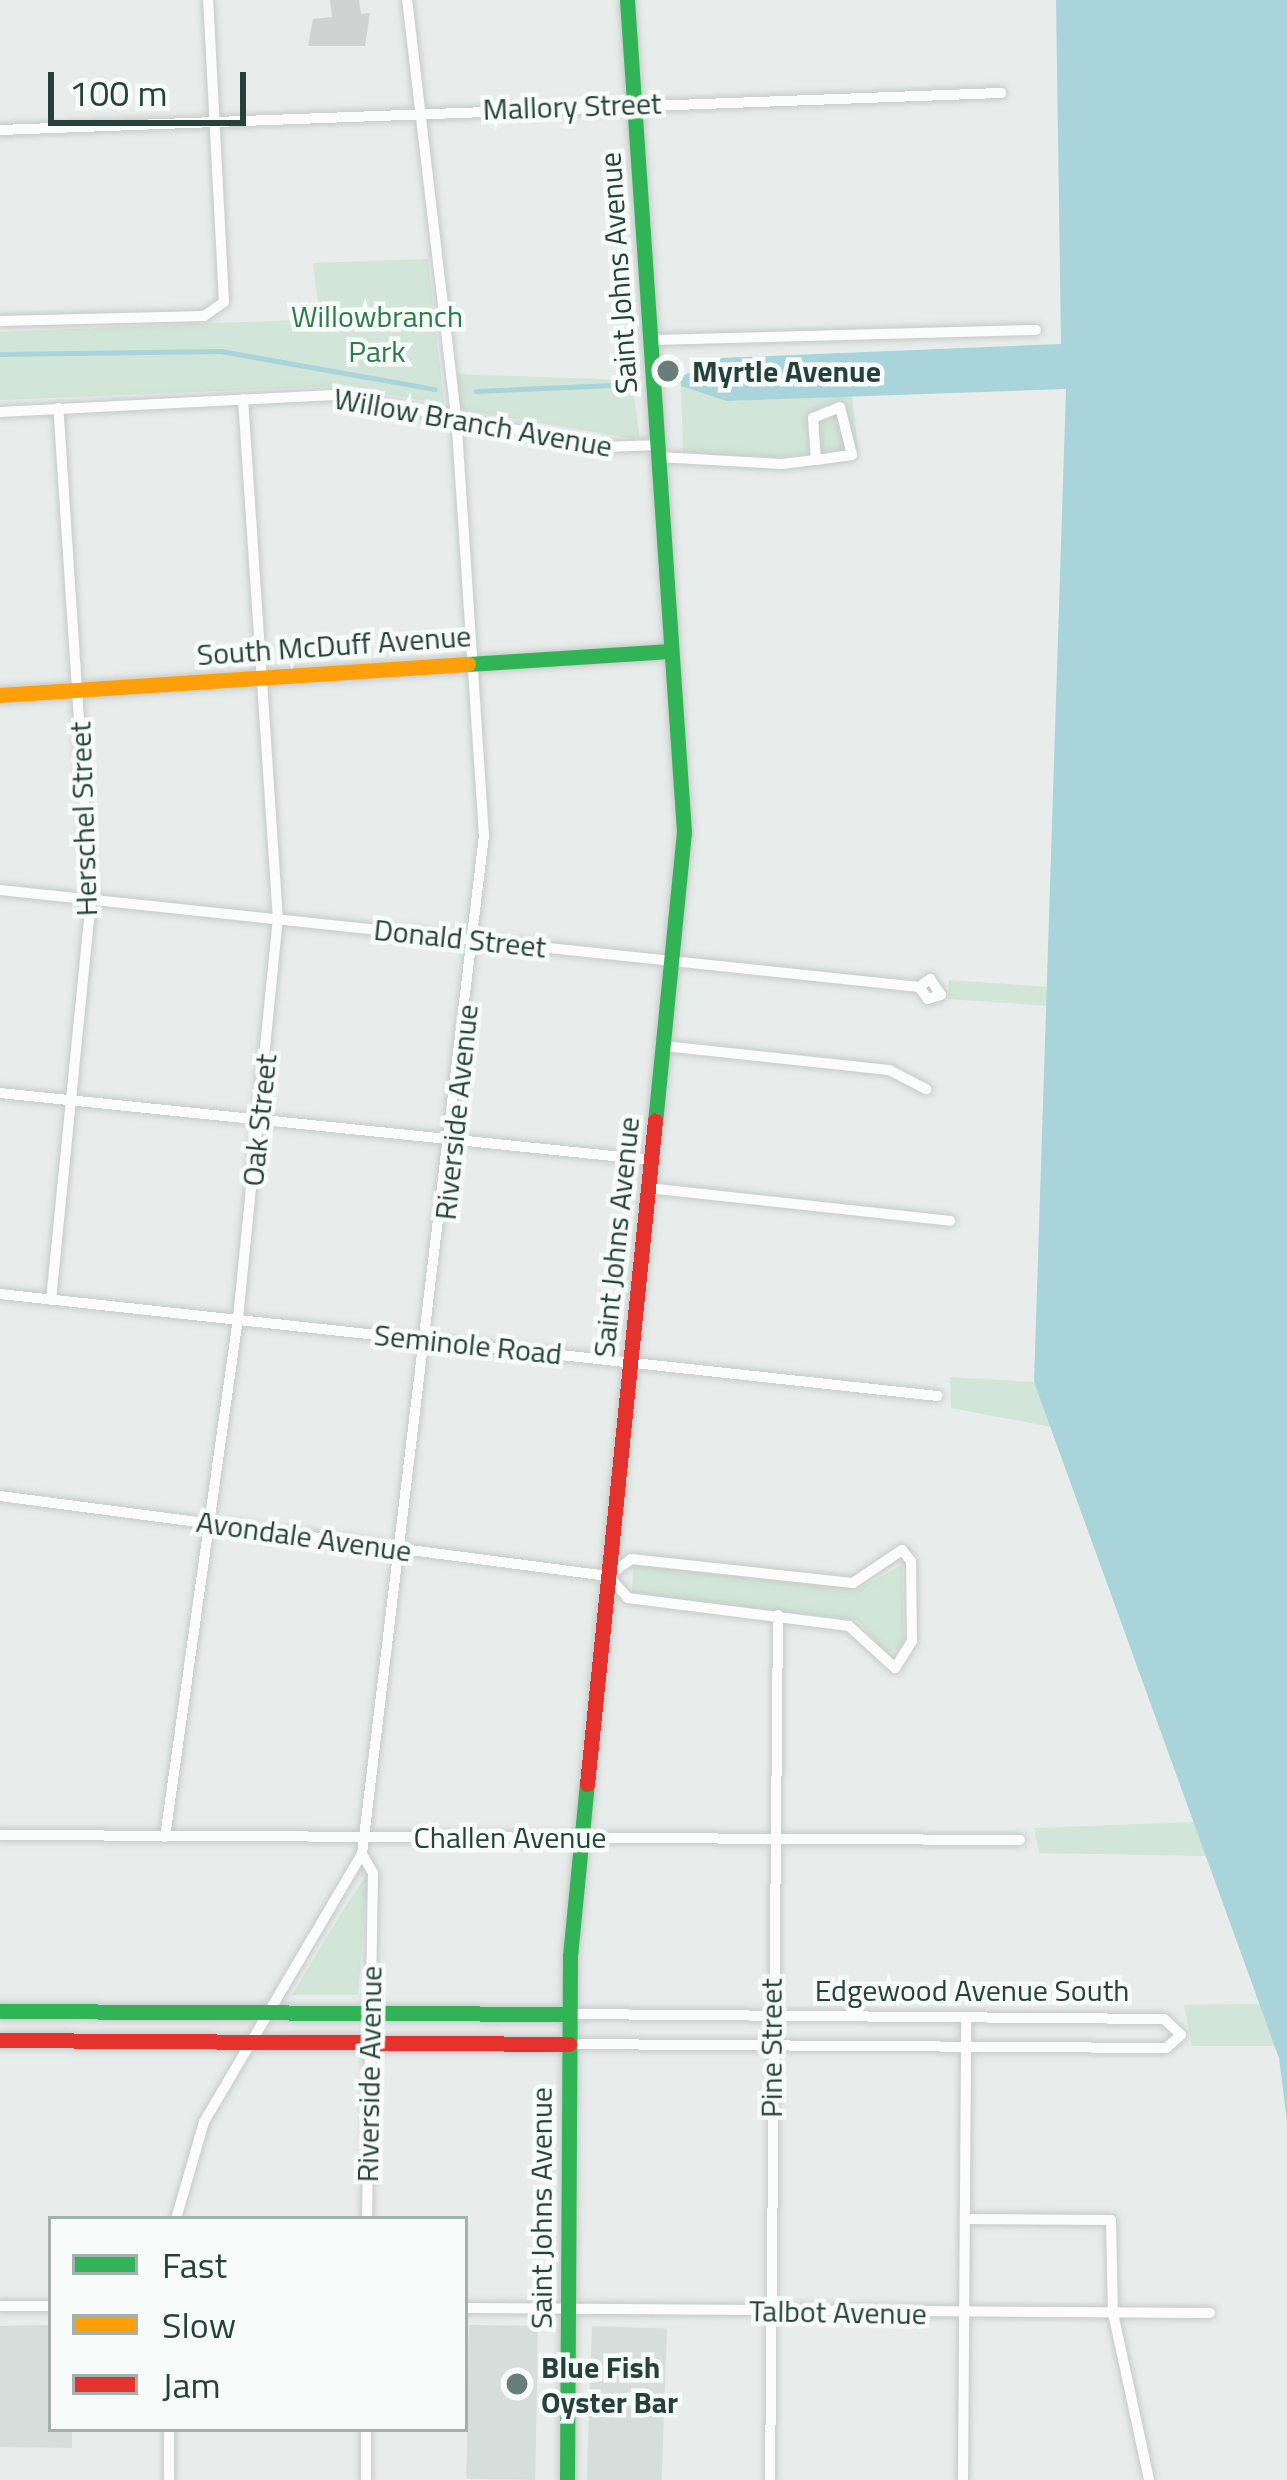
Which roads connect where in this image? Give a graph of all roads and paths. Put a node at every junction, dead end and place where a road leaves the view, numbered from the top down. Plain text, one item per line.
1 (208, 0) edge
2 (407, 0) edge
3 (627, 0) edge
4 (1001, 93) dead end
5 (634, 104) junction
6 (420, 112) junction
7 (214, 121) junction
8 (0, 130) edge
9 (0, 321) edge
10 (1036, 329) dead end
11 (650, 340) junction
12 (243, 399) junction
13 (58, 408) junction
14 (0, 412) edge
15 (456, 416) junction
16 (658, 451) junction
17 (816, 460) junction
18 (671, 651) junction
19 (473, 663) junction
20 (264, 678) junction
21 (77, 689) junction
22 (0, 695) edge
23 (0, 890) edge
24 (91, 900) junction
25 (278, 920) junction
26 (475, 939) junction
27 (673, 960) junction
28 (919, 987) dead end
29 (664, 1046) junction
30 (926, 1089) dead end
31 (0, 1093) edge
32 (70, 1099) junction
33 (260, 1118) junction
34 (454, 1138) junction
35 (652, 1160) junction
36 (648, 1189) junction
37 (950, 1220) dead end
38 (0, 1294) edge
39 (51, 1300) junction
40 (238, 1318) junction
41 (430, 1339) junction
42 (631, 1360) junction
43 (937, 1396) dead end
44 (0, 1496) edge
45 (209, 1523) junction
46 (401, 1550) junction
47 (608, 1576) junction
48 (778, 1615) junction
49 (0, 1835) edge
50 (165, 1837) junction
51 (363, 1837) junction
52 (581, 1838) junction
53 (774, 1839) junction
54 (1020, 1840) dead end
55 (362, 1854) junction
56 (0, 2011) edge
57 (271, 2013) junction
58 (369, 2014) junction
59 (569, 2014) junction
60 (770, 2016) junction
61 (965, 2018) junction
62 (0, 2040) edge
63 (252, 2042) junction
64 (369, 2042) junction
65 (569, 2044) junction
66 (771, 2047) junction
67 (967, 2047) junction
68 (177, 2216) edge
69 (367, 2216) edge
70 (965, 2218) junction
71 (0, 2306) edge
72 (48, 2306) edge
73 (468, 2308) edge
74 (568, 2310) junction
75 (770, 2312) junction
76 (1210, 2313) dead end
77 (964, 2314) junction
78 (1113, 2314) junction
79 (169, 2432) edge
80 (365, 2432) edge
81 (169, 2480) edge
82 (366, 2480) edge
83 (567, 2480) edge
84 (770, 2480) edge
85 (963, 2480) edge
86 (1149, 2480) edge

1 - 7 street
2 - 6 street, Riverside Avenue
3 - 5 main road, Saint Johns Avenue
4 - 5 street, Mallory Street
5 - 6 street, Mallory Street
5 - 11 main road, Saint Johns Avenue
6 - 7 street, Mallory Street
6 - 15 street, Riverside Avenue
7 - 8 street, Mallory Street
7 - 9 street
10 - 11 street
11 - 16 main road, Saint Johns Avenue
12 - 13 street, Willow Branch Avenue
12 - 15 street, Willow Branch Avenue
12 - 20 street, Oak Street
13 - 14 street, Willow Branch Avenue
13 - 21 street, Herschel Street
15 - 16 street, Willow Branch Avenue
15 - 19 street, Riverside Avenue
16 - 17 street, Willow Branch Avenue
16 - 18 main road, Saint Johns Avenue
17 - 17 street
18 - 19 main road, South McDuff Avenue
18 - 27 main road, Saint Johns Avenue
19 - 20 main road, South McDuff Avenue
19 - 26 street, Riverside Avenue
20 - 21 main road, South McDuff Avenue
20 - 25 street, Oak Street
21 - 22 main road, South McDuff Avenue
21 - 24 street, Herschel Street
23 - 24 street, Donald Street
24 - 25 street, Donald Street
24 - 32 street, Herschel Street
25 - 26 street, Donald Street
25 - 33 street, Oak Street
26 - 27 street, Donald Street
26 - 34 street, Riverside Avenue
27 - 28 street, Donald Street
27 - 29 main road, Saint Johns Avenue
29 - 30 street
29 - 35 main road, Saint Johns Avenue
31 - 32 street
32 - 33 street
32 - 39 street, Herschel Street
33 - 34 street
33 - 40 street, Oak Street
34 - 35 street
34 - 41 street, Riverside Avenue
35 - 36 main road, Saint Johns Avenue
36 - 37 street
36 - 42 main road, Saint Johns Avenue
38 - 39 street, Seminole Road
39 - 40 street, Seminole Road
40 - 41 street, Seminole Road
40 - 45 street, Oak Street
41 - 42 street, Seminole Road
41 - 46 street, Riverside Avenue
42 - 43 street, Seminole Road
42 - 47 main road, Saint Johns Avenue
44 - 45 street, Avondale Avenue
45 - 46 street, Avondale Avenue
45 - 50 street, Oak Street
46 - 47 street, Avondale Avenue
46 - 51 street, Riverside Avenue
47 - 48 street
47 - 48 street
47 - 52 main road, Saint Johns Avenue
48 - 53 street, Pine Street
49 - 50 street, Challen Avenue
50 - 51 street, Challen Avenue
51 - 52 street, Challen Avenue
51 - 55 street, Riverside Avenue
52 - 53 street, Challen Avenue
52 - 59 main road, Saint Johns Avenue
53 - 54 street, Challen Avenue
53 - 60 street, Pine Street
55 - 57 street
55 - 58 street, Riverside Avenue
56 - 57 main road, Edgewood Avenue South
57 - 58 main road, Edgewood Avenue South
57 - 63 street
58 - 59 main road, Edgewood Avenue South
58 - 64 street, Riverside Avenue
59 - 60 street, Edgewood Avenue South
59 - 65 main road, Saint Johns Avenue
60 - 61 street, Edgewood Avenue South
60 - 66 street, Pine Street
61 - 67 street
61 - 67 street, Edgewood Avenue South
62 - 63 main road, Edgewood Avenue South
63 - 64 main road, Edgewood Avenue South
63 - 68 street
64 - 65 main road, Edgewood Avenue South
64 - 69 street, Riverside Avenue
65 - 66 street, Edgewood Avenue South
65 - 74 main road, Saint Johns Avenue
66 - 67 street, Edgewood Avenue South
66 - 75 street, Pine Street
67 - 70 street
70 - 77 street
70 - 78 street
71 - 72 street
73 - 74 street, Talbot Avenue
74 - 75 street, Talbot Avenue
74 - 83 main road, Saint Johns Avenue
75 - 77 street, Talbot Avenue
75 - 84 street, Pine Street
76 - 78 street, Talbot Avenue
77 - 78 street, Talbot Avenue
77 - 85 street
78 - 86 street
79 - 81 street
80 - 82 street

